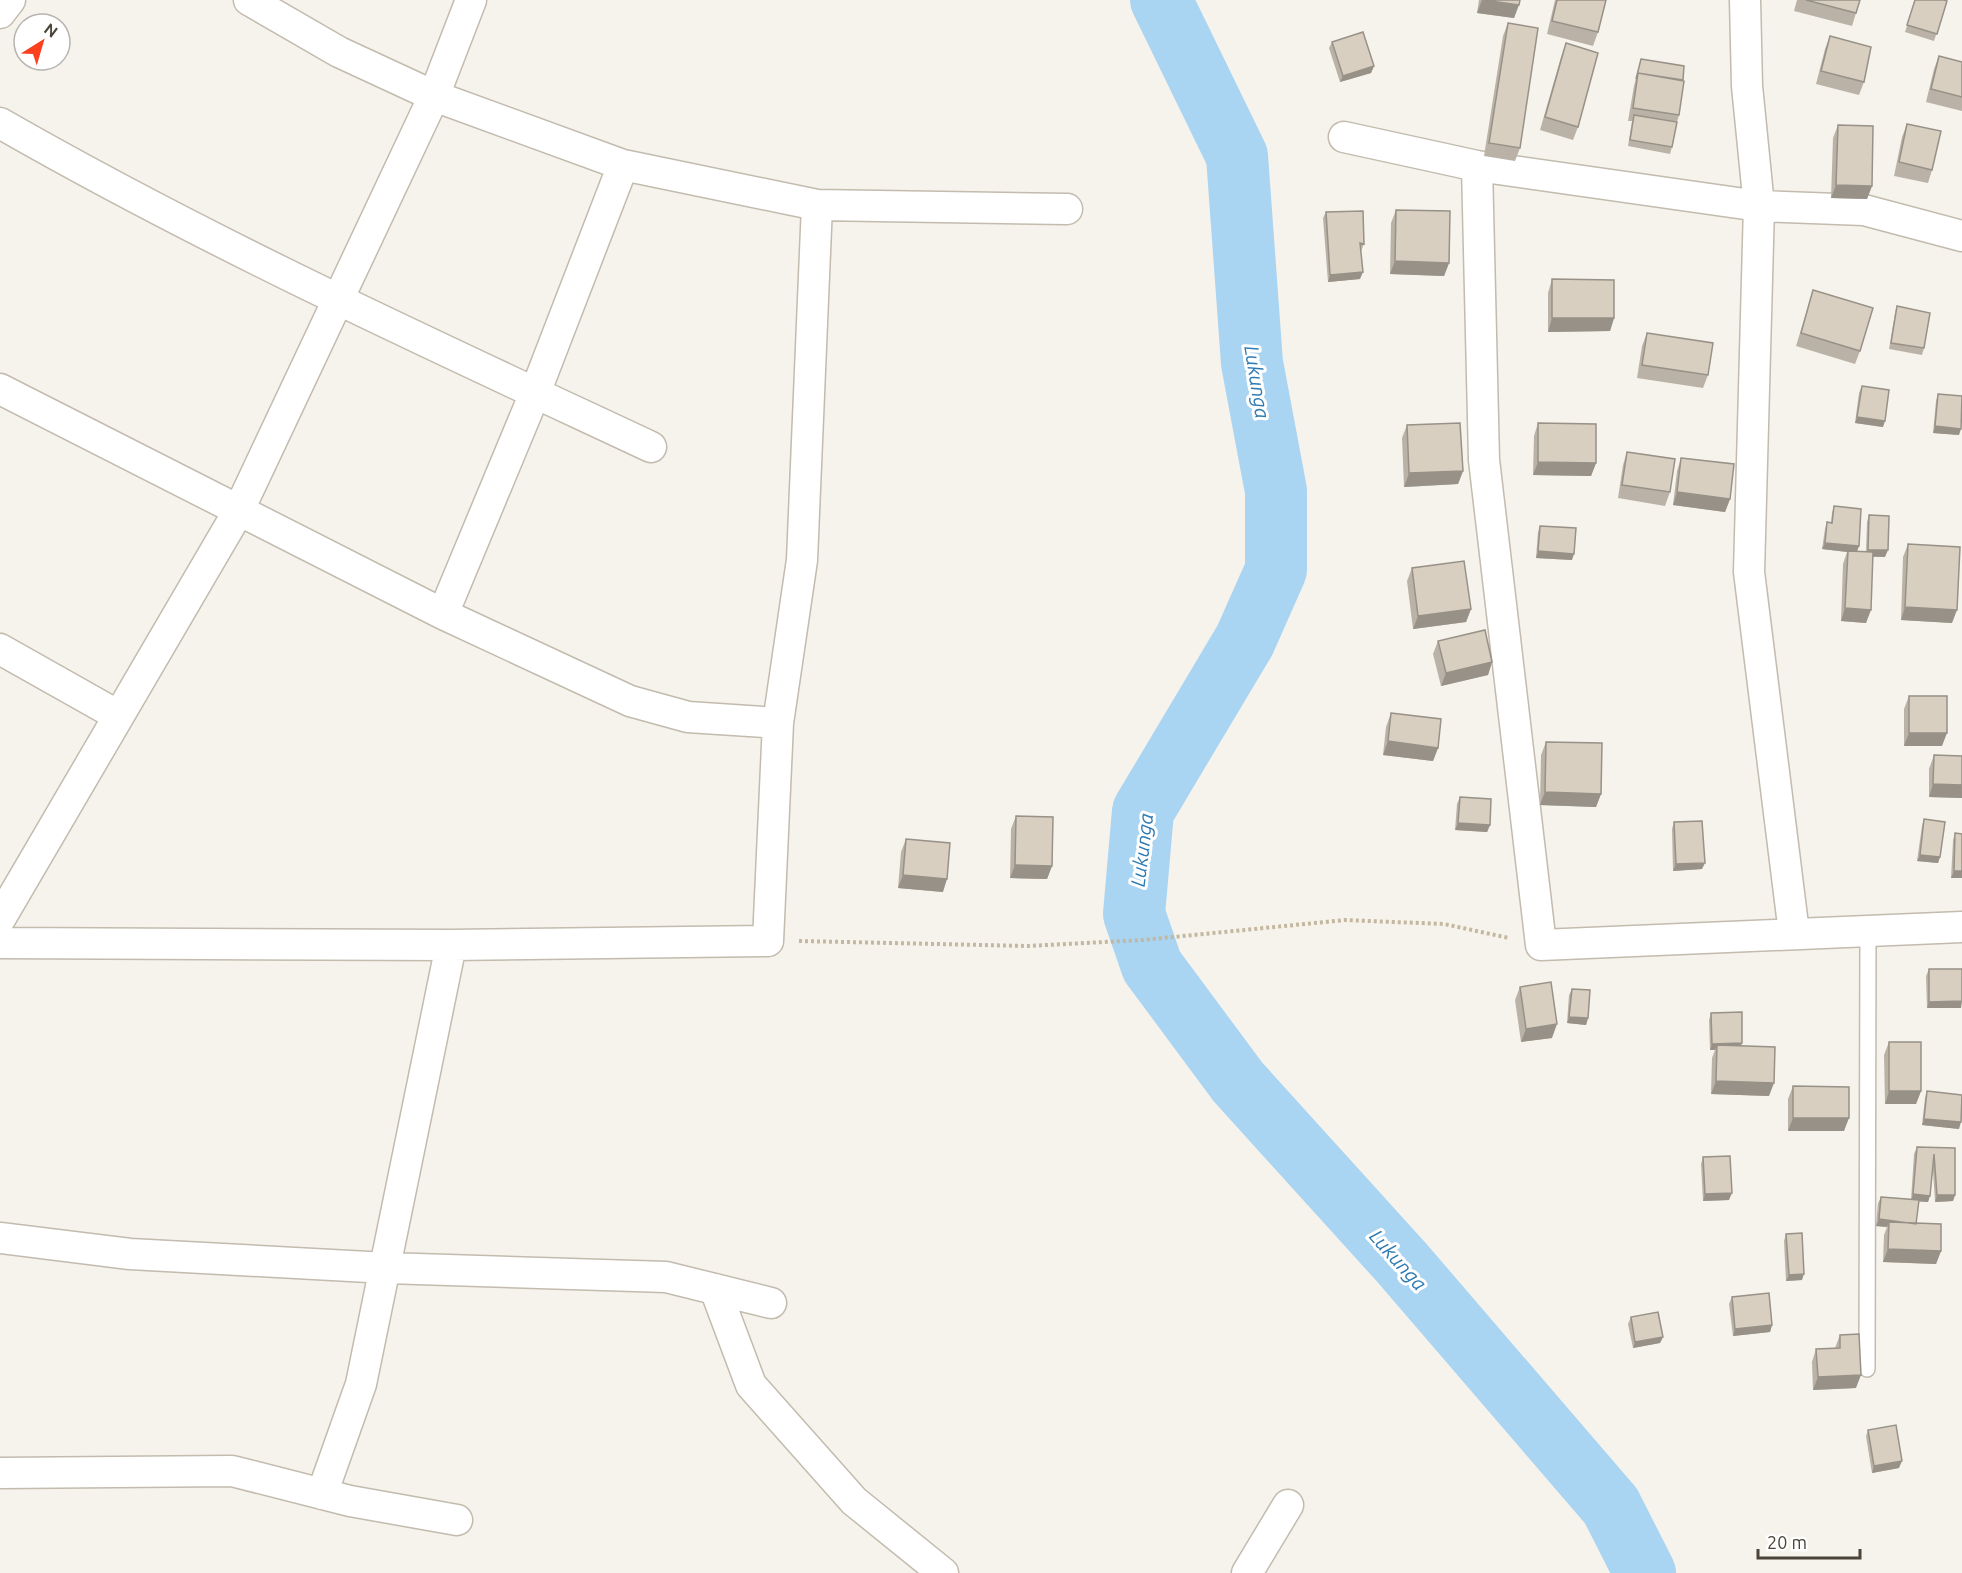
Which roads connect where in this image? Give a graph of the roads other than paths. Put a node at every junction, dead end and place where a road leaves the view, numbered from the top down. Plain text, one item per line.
1 (10, 0) edge
2 (249, 0) edge
3 (471, 0) edge
4 (1745, 0) edge
5 (0, 13) edge
6 (434, 96) junction
7 (0, 123) edge
8 (1344, 137) dead end
9 (623, 165) junction
10 (1477, 166) junction
11 (817, 205) junction
12 (1759, 206) junction
13 (1067, 209) dead end
14 (1962, 236) edge
15 (336, 301) junction
16 (0, 389) edge
17 (535, 393) junction
18 (651, 447) dead end
19 (238, 512) junction
20 (442, 614) junction
21 (0, 649) edge
22 (117, 715) junction
23 (778, 723) junction
24 (0, 919) edge
25 (1962, 927) edge
26 (1868, 931) junction
27 (1794, 933) junction
28 (0, 942) edge
29 (451, 945) junction
30 (0, 1238) edge
31 (387, 1268) junction
32 (715, 1289) junction
33 (771, 1303) dead end
34 (1868, 1368) dead end
35 (0, 1473) edge
36 (322, 1494) junction
37 (1288, 1505) dead end
38 (457, 1520) dead end
39 (943, 1573) edge
40 (1247, 1573) edge

1 - 5 street
2 - 6 street
3 - 6 street
4 - 12 street
6 - 9 street
6 - 15 street
7 - 15 street
8 - 10 street
9 - 11 street
9 - 17 street
10 - 12 street
10 - 27 street
11 - 13 street
11 - 23 street
12 - 14 street
12 - 27 street
15 - 17 street
15 - 19 street
16 - 19 street
17 - 18 street
17 - 20 street
19 - 20 street
19 - 22 street
20 - 23 street
21 - 22 street
22 - 24 street
23 - 29 street
25 - 26 street
26 - 27 street
26 - 34 lane
28 - 29 street
29 - 31 street
30 - 31 street
31 - 32 street
31 - 36 street
32 - 33 street
32 - 39 street
35 - 36 street
36 - 38 street
37 - 40 street

